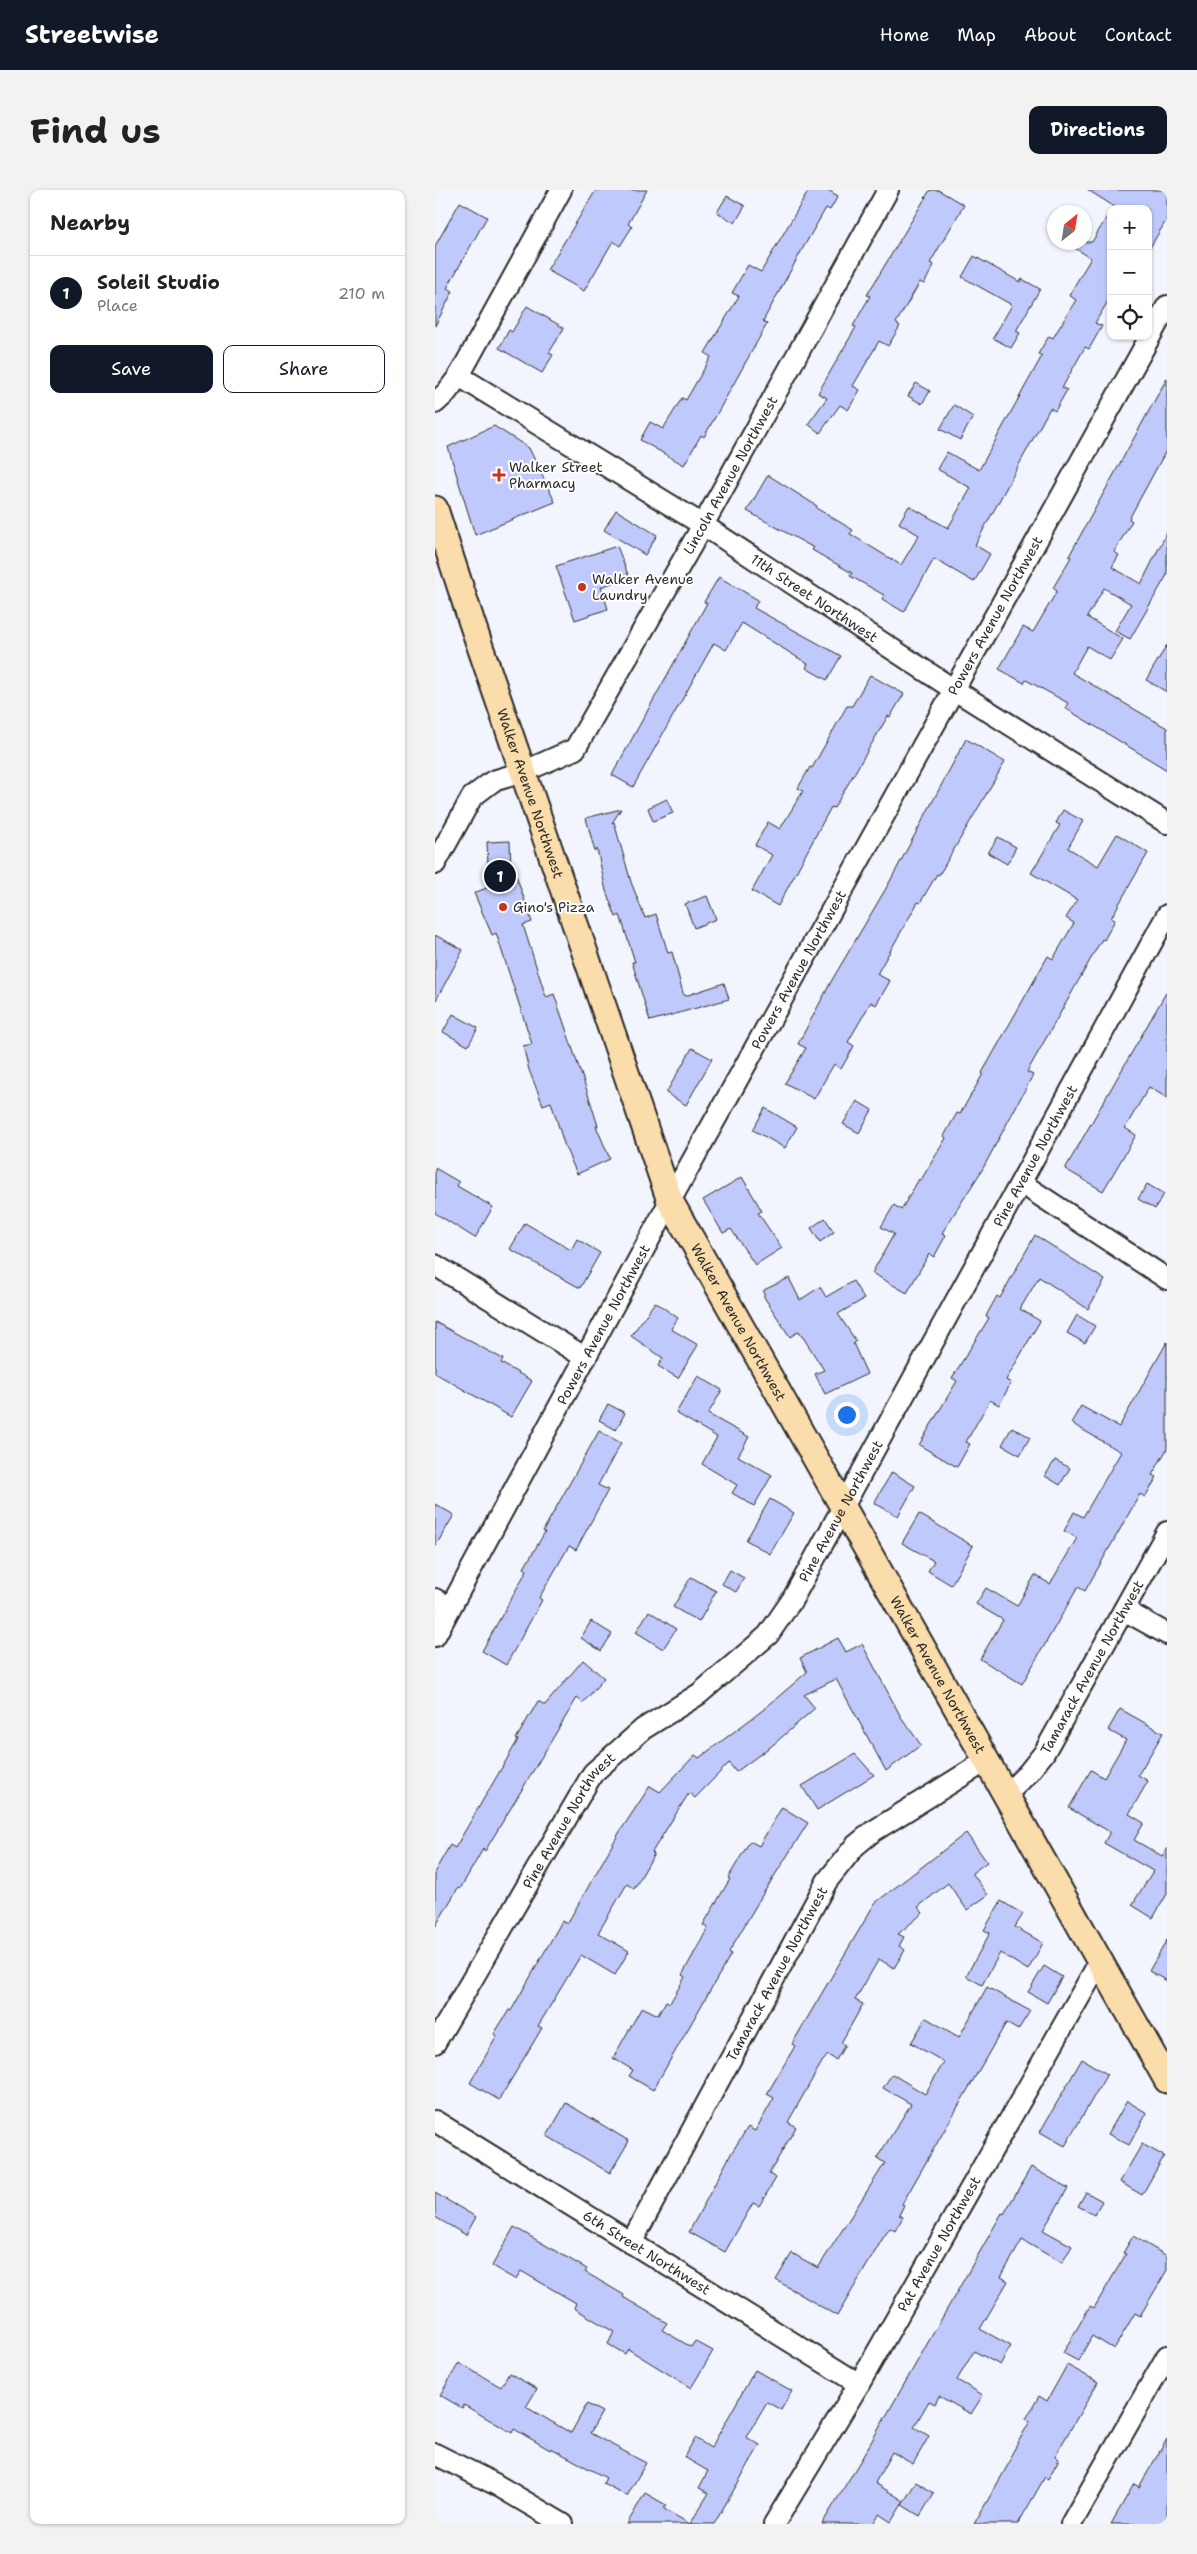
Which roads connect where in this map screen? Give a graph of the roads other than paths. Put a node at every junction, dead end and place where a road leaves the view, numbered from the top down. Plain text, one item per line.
1 (561, 190) edge
2 (888, 190) edge
3 (1167, 306) edge
4 (459, 376) junction
5 (435, 403) edge
6 (435, 509) edge
7 (703, 525) junction
8 (953, 689) junction
9 (523, 772) junction
10 (1167, 823) edge
11 (435, 864) edge
12 (1167, 915) edge
13 (1021, 1183) junction
14 (670, 1201) junction
15 (435, 1265) edge
16 (1167, 1279) edge
17 (587, 1358) junction
18 (843, 1507) junction
19 (1167, 1532) edge
20 (443, 1603) edge
21 (1124, 1610) junction
22 (1167, 1634) edge
23 (435, 1636) edge
24 (987, 1761) junction
25 (1006, 1795) junction
26 (1100, 1961) junction
27 (435, 2043) edge
28 (1167, 2080) edge
29 (435, 2121) edge
30 (631, 2243) junction
31 (1167, 2356) edge
32 (859, 2384) junction
33 (435, 2454) edge
34 (563, 2524) edge
35 (774, 2524) edge
36 (1071, 2524) edge

1 - 4 street
2 - 7 street, Lincoln Avenue Northwest
3 - 8 street, Powers Avenue Northwest
4 - 5 street
4 - 7 street, 11th Street Northwest
6 - 9 main road, Walker Avenue Northwest
7 - 8 street, 11th Street Northwest
7 - 9 street, Lincoln Avenue Northwest
8 - 10 street, 11th Street Northwest
8 - 14 street, Powers Avenue Northwest
9 - 11 street, Lincoln Avenue Northwest
9 - 14 main road, Walker Avenue Northwest
12 - 13 street, Pine Avenue Northwest
13 - 16 street
13 - 18 street, Pine Avenue Northwest
14 - 17 street, Powers Avenue Northwest
14 - 18 main road, Walker Avenue Northwest
15 - 17 street
17 - 20 street, Powers Avenue Northwest
18 - 24 main road, Walker Avenue Northwest
18 - 27 street, Pine Avenue Northwest
19 - 21 street, Tamarack Avenue Northwest
20 - 23 street, Powers Avenue Northwest
21 - 22 street
21 - 25 street, Tamarack Avenue Northwest
24 - 25 main road, Walker Avenue Northwest
24 - 30 street, Tamarack Avenue Northwest
25 - 26 main road, Walker Avenue Northwest
26 - 28 main road, Walker Avenue Northwest
26 - 32 street, Pat Avenue Northwest
29 - 30 street, 6th Street Northwest
30 - 32 street, 6th Street Northwest
31 - 36 street
32 - 35 street, Pat Avenue Northwest
33 - 34 street

